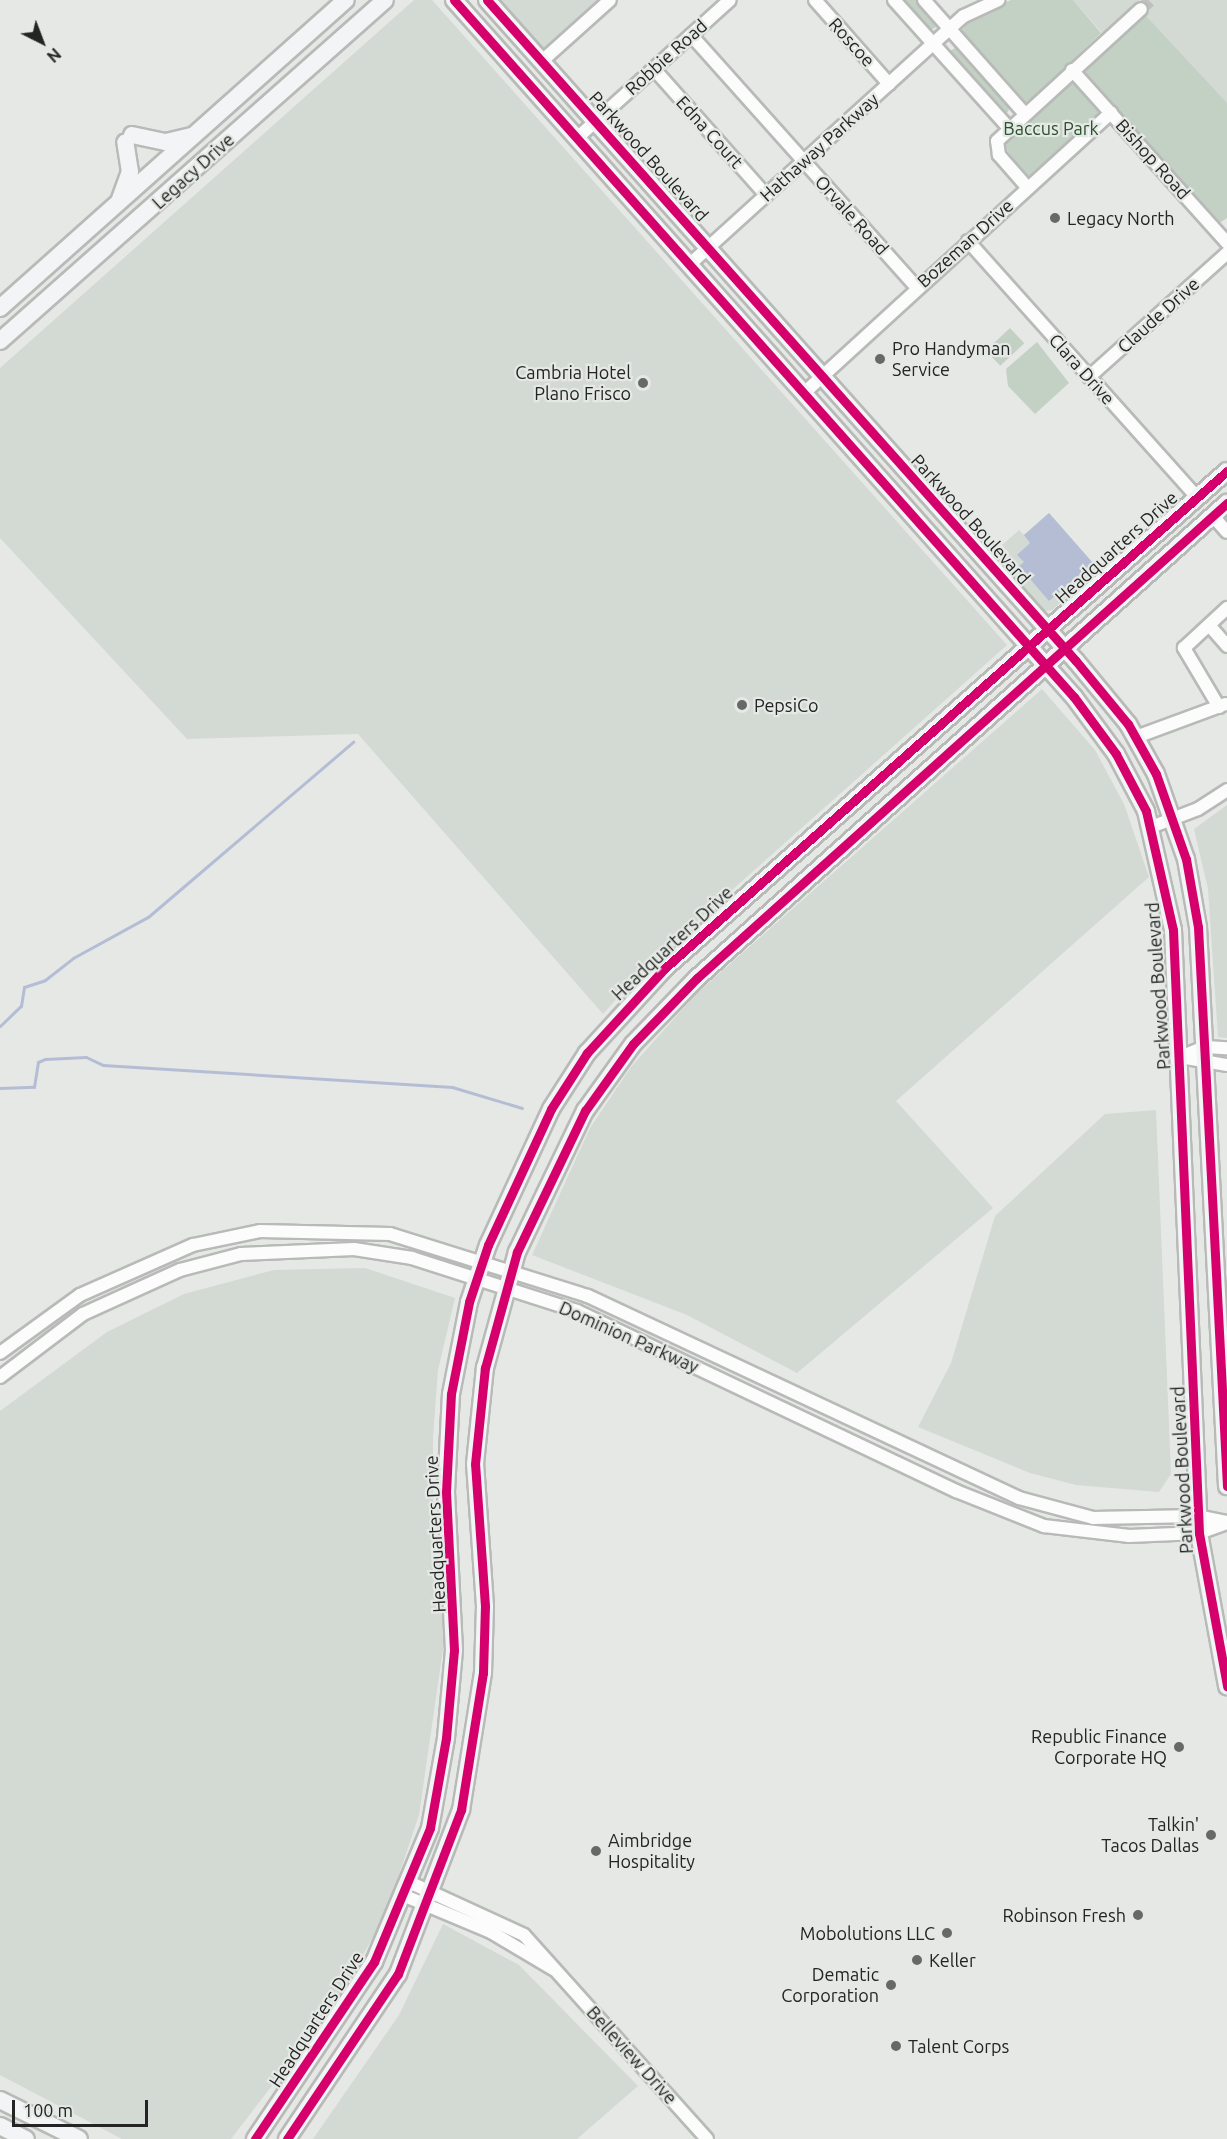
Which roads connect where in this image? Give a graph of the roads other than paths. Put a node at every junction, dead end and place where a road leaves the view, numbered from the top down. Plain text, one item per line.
1 (346, 0) edge
2 (385, 0) edge
3 (454, 0) edge
4 (487, 0) edge
5 (610, 0) edge
6 (730, 0) edge
7 (815, 0) edge
8 (894, 0) edge
9 (924, 0) edge
10 (998, 0) edge
11 (1141, 9) tunnel mouth
12 (950, 29) junction
13 (691, 35) junction
14 (933, 44) junction
15 (542, 61) junction
16 (654, 69) junction
17 (1072, 70) junction
18 (889, 84) junction
19 (1111, 113) junction
20 (1025, 114) junction
21 (596, 121) junction
22 (1010, 128) junction
23 (194, 135) junction
24 (576, 139) junction
25 (804, 161) junction
26 (1027, 188) junction
27 (766, 195) junction
28 (118, 203) junction
29 (1224, 234) edge
30 (968, 241) junction
31 (709, 247) junction
32 (1227, 253) edge
33 (689, 265) junction
34 (916, 287) junction
35 (0, 308) edge
36 (0, 341) edge
37 (820, 374) junction
38 (1089, 377) junction
39 (800, 389) junction
40 (1227, 471) edge
41 (921, 488) junction
42 (1197, 497) junction
43 (1227, 503) edge
44 (903, 504) junction
45 (1213, 516) junction
46 (1227, 532) edge
47 (1227, 608) edge
48 (1209, 625) junction
49 (1047, 630) junction
50 (1029, 646) junction
51 (1227, 646) edge
52 (1064, 648) junction
53 (1046, 664) junction
54 (1223, 705) edge
55 (1136, 737) junction
56 (1227, 790) edge
57 (1173, 819) junction
58 (1151, 827) junction
59 (1227, 1048) edge
60 (1206, 1056) junction
61 (1180, 1057) junction
62 (1227, 1065) edge
63 (482, 1263) junction
64 (511, 1271) junction
65 (1189, 1278) junction
66 (1218, 1278) junction
67 (477, 1280) junction
68 (505, 1290) junction
69 (26, 1333) junction
70 (38, 1347) junction
71 (703, 1348) junction
72 (0, 1353) edge
73 (695, 1365) junction
74 (0, 1377) edge
75 (1227, 1486) edge
76 (1056, 1508) junction
77 (1198, 1516) junction
78 (1227, 1522) edge
79 (1050, 1527) junction
80 (1199, 1533) junction
81 (484, 1622) junction
82 (455, 1625) junction
83 (1227, 1686) edge
84 (408, 1889) junction
85 (431, 1898) junction
86 (310, 2062) junction
87 (332, 2076) junction
88 (1, 2102) edge
89 (35, 2118) junction
90 (11, 2134) edge
91 (79, 2139) edge
92 (255, 2139) edge
93 (287, 2139) edge
94 (707, 2139) edge

1 - 23 main road, Legacy Drive
2 - 36 main road, Legacy Drive
3 - 24 main road, Parkwood Boulevard
4 - 15 main road, Parkwood Boulevard
5 - 15 street
6 - 13 street, Robbie Road
7 - 18 street, Roscoe
8 - 14 street
9 - 12 street
10 - 12 street, Hathaway Parkway
11 - 17 street
12 - 14 street, Hathaway Parkway
12 - 20 street
13 - 16 street, Robbie Road
13 - 25 street, Orvale Road
14 - 18 street, Hathaway Parkway
14 - 22 street
15 - 21 main road, Parkwood Boulevard
16 - 21 street, Robbie Road
16 - 27 street, Edna Court
17 - 19 street, Bishop Road
17 - 20 street
18 - 25 street, Hathaway Parkway
19 - 26 street, Bozeman Drive
19 - 29 street, Bishop Road
20 - 22 street
21 - 24 street, Robbie Road
21 - 31 main road, Parkwood Boulevard
22 - 26 street
23 - 28 main road, Legacy Drive
23 - 28 main road
24 - 33 main road, Parkwood Boulevard
25 - 27 street, Hathaway Parkway
25 - 34 street, Orvale Road
26 - 30 street, Bozeman Drive
27 - 31 street, Hathaway Parkway
28 - 35 main road, Legacy Drive
30 - 34 street, Bozeman Drive
30 - 38 street, Clara Drive
31 - 33 street, Hathaway Parkway
31 - 37 main road, Parkwood Boulevard
32 - 38 street, Claude Drive
33 - 39 main road, Parkwood Boulevard
34 - 37 street, Bozeman Drive
37 - 39 street, Bozeman Drive
37 - 41 main road, Parkwood Boulevard
38 - 42 street, Clara Drive
39 - 44 main road, Parkwood Boulevard
40 - 42 main road, Headquarters Drive
41 - 44 main road
41 - 49 main road, Parkwood Boulevard
42 - 45 main road
42 - 49 main road, Headquarters Drive
43 - 45 main road
44 - 50 main road, Parkwood Boulevard
45 - 46 street
45 - 52 main road
47 - 48 street
48 - 51 street
48 - 54 street
49 - 50 main road, Headquarters Drive
49 - 52 main road, Parkwood Boulevard
50 - 53 main road, Parkwood Boulevard
50 - 63 main road, Headquarters Drive
52 - 53 main road
52 - 55 main road, Parkwood Boulevard
53 - 58 main road, Parkwood Boulevard
53 - 64 main road
54 - 55 street
55 - 57 main road, Parkwood Boulevard
56 - 57 street
57 - 58 street
57 - 60 main road, Parkwood Boulevard
58 - 61 main road, Parkwood Boulevard
59 - 60 street
60 - 61 street
60 - 62 street
60 - 66 main road, Parkwood Boulevard
61 - 65 main road, Parkwood Boulevard
63 - 64 street, Dominion Parkway
63 - 67 main road, Headquarters Drive
63 - 69 street, Dominion Parkway
64 - 68 main road
64 - 71 street, Dominion Parkway
65 - 66 main road
65 - 77 main road, Parkwood Boulevard
66 - 75 main road, Parkwood Boulevard
67 - 68 street, Dominion Parkway
67 - 70 street, Dominion Parkway
67 - 82 main road, Headquarters Drive
68 - 73 street, Dominion Parkway
68 - 81 main road
69 - 70 street
69 - 72 street, Dominion Parkway
70 - 74 street, Dominion Parkway
71 - 73 street
71 - 76 street, Dominion Parkway
73 - 79 street, Dominion Parkway
76 - 77 street, Dominion Parkway
76 - 79 street
77 - 78 street, Dominion Parkway
77 - 80 main road, Parkwood Boulevard
78 - 80 street, Dominion Parkway
79 - 80 street, Dominion Parkway
80 - 83 main road, Parkwood Boulevard
81 - 82 main road
81 - 85 main road
82 - 84 main road, Headquarters Drive
84 - 85 street, Belleview Drive
84 - 86 main road, Headquarters Drive
85 - 87 main road
85 - 94 street, Belleview Drive
86 - 87 main road
86 - 92 main road, Headquarters Drive
87 - 93 main road
88 - 89 main road
89 - 90 main road
89 - 91 main road

